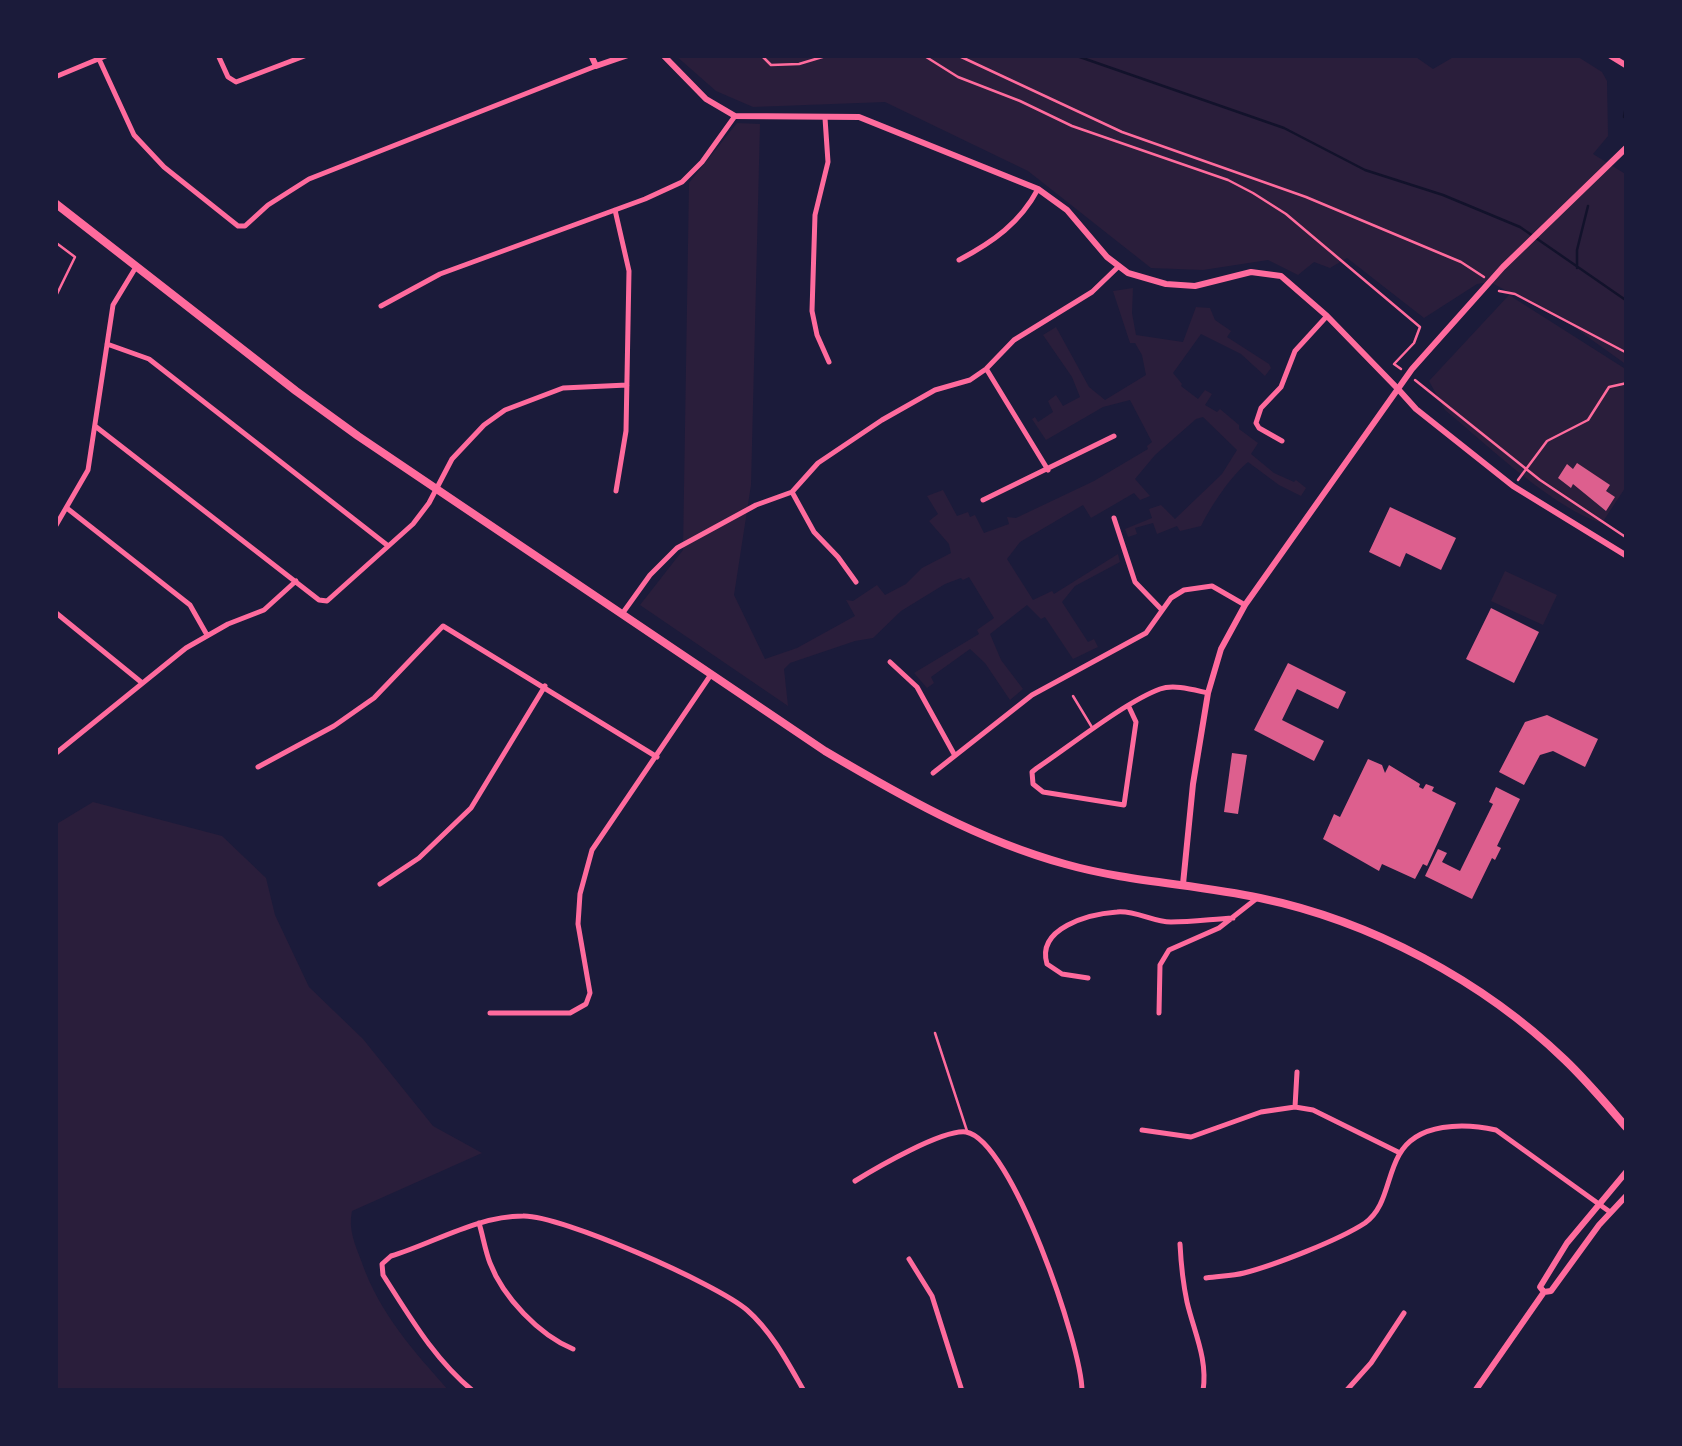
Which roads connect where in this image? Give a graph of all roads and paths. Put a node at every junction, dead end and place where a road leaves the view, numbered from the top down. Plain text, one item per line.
1 (108, 55) edge
2 (218, 55) edge
3 (307, 55) edge
4 (591, 55) edge
5 (628, 55) edge
6 (663, 55) edge
7 (761, 55) edge
8 (829, 55) edge
9 (923, 55) edge
10 (957, 55) edge
11 (1609, 55) edge
12 (99, 59) junction
13 (596, 66) junction
14 (1627, 66) edge
15 (55, 77) edge
16 (735, 116) junction
17 (825, 118) junction
18 (1627, 147) edge
19 (1038, 188) junction
20 (55, 203) edge
21 (615, 210) junction
22 (55, 242) edge
23 (958, 260) dead end
24 (136, 266) junction
25 (1118, 266) junction
26 (1484, 278) dead end
27 (1499, 291) dead end
28 (55, 298) edge
29 (381, 306) dead end
30 (1327, 316) junction
31 (107, 344) junction
32 (1627, 352) edge
33 (828, 362) dead end
34 (986, 370) junction
35 (1408, 374) junction
36 (1627, 383) edge
37 (627, 385) junction
38 (1398, 389) junction
39 (95, 426) junction
40 (1114, 436) dead end
41 (1282, 441) dead end
42 (1048, 470) junction
43 (1526, 470) junction
44 (1513, 486) junction
45 (435, 490) junction
46 (616, 491) dead end
47 (792, 492) junction
48 (983, 500) dead end
49 (68, 509) junction
50 (1114, 518) dead end
51 (55, 527) edge
52 (1627, 538) edge
53 (388, 546) junction
54 (1627, 556) edge
55 (296, 581) junction
56 (856, 582) dead end
57 (1245, 605) junction
58 (1162, 610) junction
59 (55, 612) edge
60 (622, 614) junction
61 (207, 636) junction
62 (890, 662) dead end
63 (712, 672) junction
64 (141, 682) junction
65 (545, 686) junction
66 (1208, 693) junction
67 (1073, 696) dead end
68 (1129, 708) junction
69 (1094, 730) junction
70 (55, 754) edge
71 (954, 754) junction
72 (657, 757) junction
73 (258, 767) dead end
74 (933, 773) dead end
75 (380, 884) dead end
76 (1183, 884) junction
77 (1258, 897) junction
78 (1234, 918) junction
79 (1088, 978) dead end
80 (490, 1013) dead end
81 (1159, 1013) dead end
82 (935, 1033) dead end
83 (1297, 1072) dead end
84 (1295, 1107) junction
85 (1627, 1128) edge
86 (1142, 1130) dead end
87 (968, 1132) junction
88 (1400, 1153) junction
89 (1627, 1170) edge
90 (855, 1182) dead end
91 (1627, 1195) edge
92 (1599, 1201) junction
93 (1610, 1212) junction
94 (480, 1223) junction
95 (1180, 1244) dead end
96 (909, 1259) dead end
97 (1206, 1278) dead end
98 (1544, 1292) junction
99 (1404, 1313) dead end
100 (573, 1349) dead end
101 (473, 1391) edge
102 (804, 1391) edge
103 (962, 1391) edge
104 (1082, 1391) edge
105 (1203, 1391) edge
106 (1346, 1391) edge
107 (1475, 1391) edge

1 - 12 street
2 - 3 street
4 - 13 main road
5 - 13 main road
6 - 16 main road
7 - 8 path
9 - 35 path
10 - 26 path
11 - 14 main road
12 - 13 street
12 - 15 street
16 - 17 main road
16 - 21 street
17 - 19 main road
17 - 33 street
18 - 35 main road
19 - 23 street
19 - 25 main road
20 - 24 main road
21 - 29 street
21 - 37 street
22 - 28 path
24 - 31 street
24 - 45 main road
25 - 30 main road
25 - 34 street
27 - 32 path
30 - 38 main road
30 - 41 street
31 - 39 street
31 - 53 street
34 - 42 street
34 - 47 street
35 - 38 main road
35 - 43 path
36 - 43 path
37 - 45 street
37 - 46 street
38 - 44 main road
38 - 57 main road
39 - 49 street
39 - 55 street
40 - 42 street
42 - 48 street
43 - 44 path
43 - 52 path
44 - 54 main road
45 - 53 street
45 - 60 main road
47 - 56 street
47 - 60 street
49 - 51 street
49 - 61 street
50 - 58 street
53 - 55 street
55 - 61 street
57 - 58 street
57 - 66 main road
58 - 71 street
59 - 64 street
60 - 63 main road
61 - 64 street
62 - 71 street
63 - 72 street
63 - 76 main road
64 - 70 street
65 - 72 street
65 - 73 street
65 - 75 street
66 - 68 street
66 - 76 main road
67 - 69 lane
68 - 69 street
68 - 69 street
71 - 74 street
72 - 80 street
76 - 77 main road
77 - 78 street
77 - 85 main road
78 - 79 street
78 - 81 street
82 - 87 lane
83 - 84 street
84 - 86 street
84 - 88 street
87 - 90 street
87 - 104 street
88 - 92 street
88 - 97 street
89 - 92 main road
91 - 93 main road
92 - 93 street
92 - 98 main road
93 - 98 main road
94 - 100 street
94 - 101 street
94 - 102 street
95 - 105 street
96 - 103 street
98 - 107 main road
99 - 106 street

